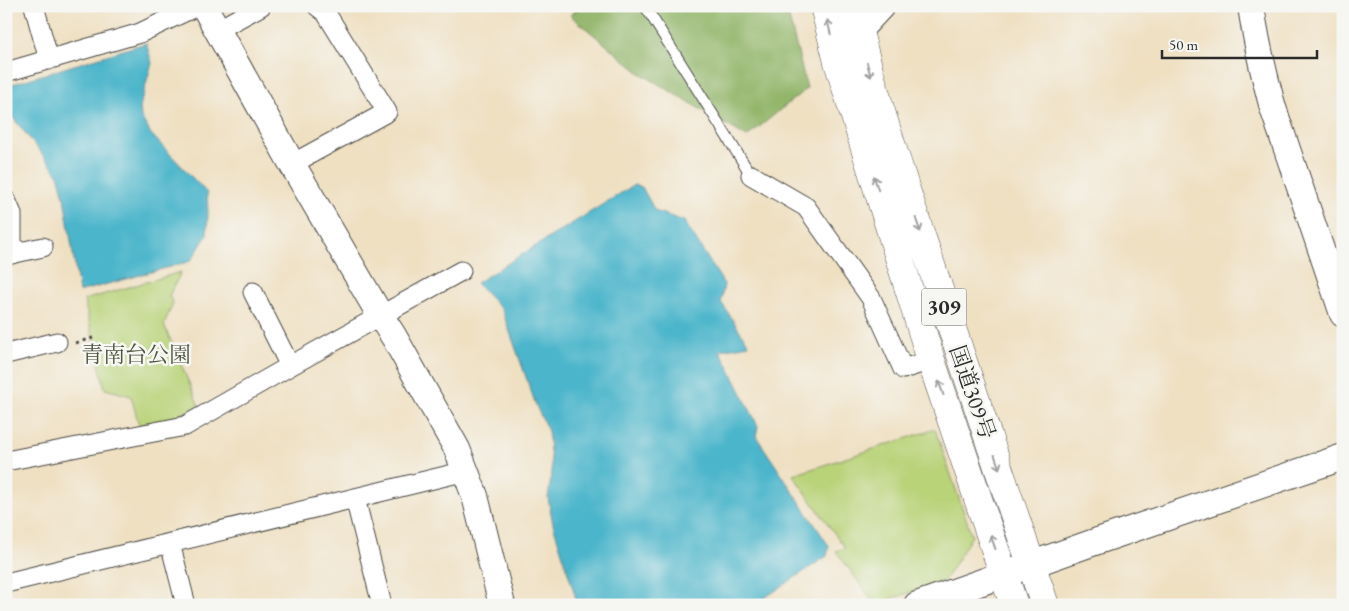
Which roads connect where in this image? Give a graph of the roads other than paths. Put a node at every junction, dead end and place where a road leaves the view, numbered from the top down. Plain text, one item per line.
1 (34, 6) edge
2 (198, 6) edge
3 (204, 6) edge
4 (261, 6) edge
5 (317, 6) edge
6 (645, 6) edge
7 (824, 6) edge
8 (852, 6) edge
9 (886, 6) edge
10 (1251, 6) edge
11 (217, 30) junction
12 (859, 35) junction
13 (49, 60) junction
14 (6, 72) edge
15 (292, 164) junction
16 (751, 175) joint
17 (6, 200) edge
18 (43, 247) dead end
19 (9, 254) edge
20 (461, 271) dead end
21 (253, 292) dead end
22 (1343, 314) edge
23 (380, 315) junction
24 (57, 342) dead end
25 (6, 354) edge
26 (932, 360) junction
27 (290, 366) junction
28 (1343, 457) edge
29 (6, 460) edge
30 (466, 471) junction
31 (355, 498) junction
32 (170, 543) junction
33 (1031, 564) junction
34 (1004, 574) junction
35 (6, 583) edge
36 (186, 605) edge
37 (382, 605) edge
38 (502, 605) edge
39 (917, 605) edge
40 (1014, 605) edge
41 (1045, 605) edge

1 - 13 street
2 - 13 street
3 - 11 street
4 - 11 street
5 - 15 street
6 - 16 lane
26 -> 7 highway, 国道309号 / 309
8 - 12 highway, 国道309号 / 309
9 - 12 street
10 - 22 street
11 - 15 street
12 -> 33 highway, 国道309号 / 309
13 - 14 street
15 - 23 street
16 - 26 street
17 - 19 street
18 - 19 street
20 - 23 street
21 - 27 street
23 - 27 street
23 - 30 street
24 - 25 street
34 -> 26 highway, 国道309号 / 309
27 - 29 street
28 - 33 street
30 - 31 street
30 - 38 street
31 - 32 street
31 - 37 street
32 - 35 street
32 - 36 street
33 - 34 street
33 - 41 highway, 国道309号 / 309
34 - 39 street
34 - 40 highway, 国道309号 / 309

